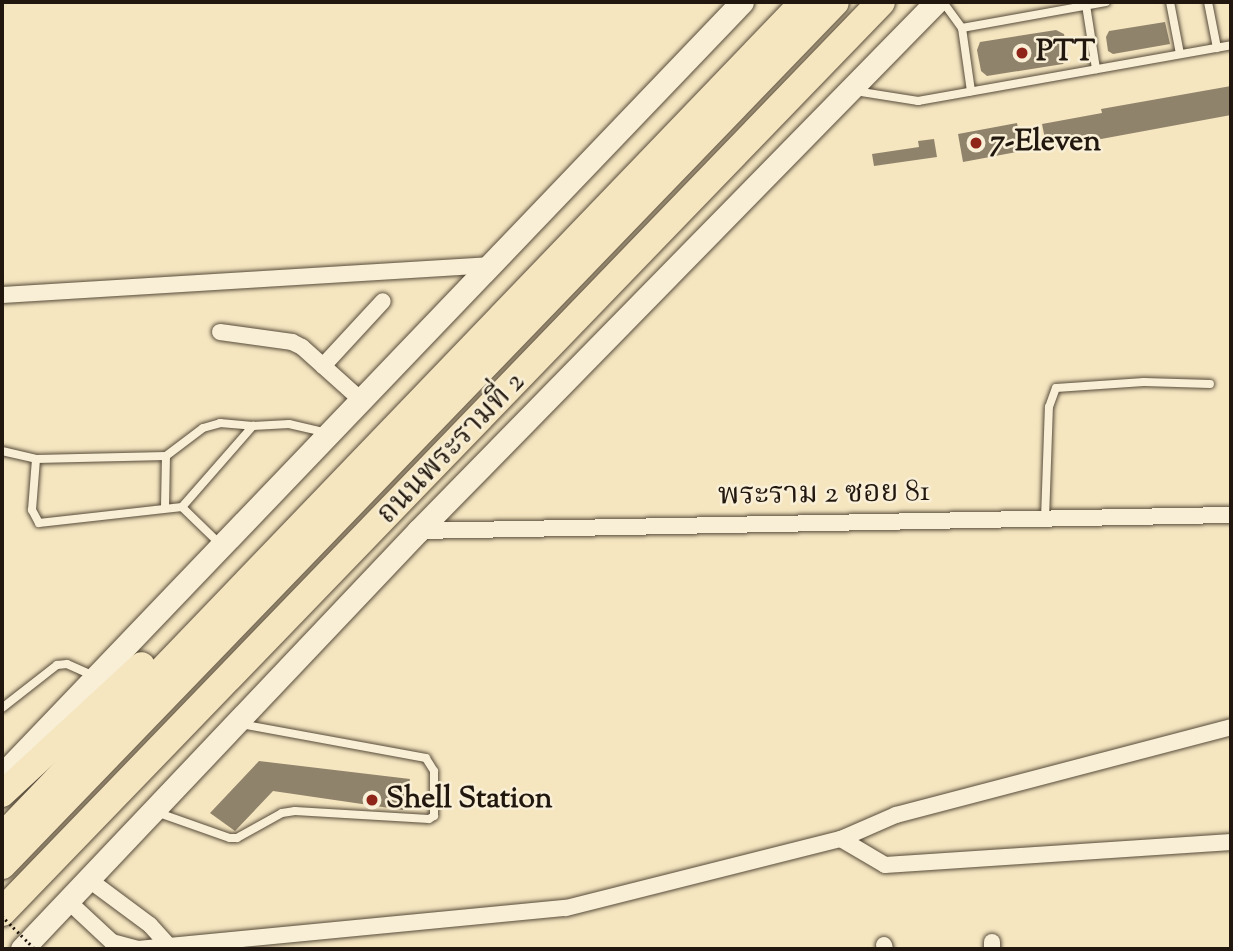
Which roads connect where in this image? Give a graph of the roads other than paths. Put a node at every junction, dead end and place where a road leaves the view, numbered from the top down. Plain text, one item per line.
1 (742, 2) edge
2 (803, 2) edge
3 (835, 2) edge
4 (881, 2) edge
5 (936, 2) edge
6 (943, 2) edge
7 (1106, 2) edge
8 (1170, 2) edge
9 (1208, 2) edge
10 (1086, 5) junction
11 (962, 27) junction
12 (1231, 45) edge
13 (1217, 48) junction
14 (1181, 54) junction
15 (1096, 69) junction
16 (851, 90) junction
17 (971, 91) junction
18 (488, 265) junction
19 (2, 295) edge
20 (383, 301) dead end
21 (220, 332) dead end
22 (323, 366) junction
23 (1210, 384) dead end
24 (360, 399) junction
25 (253, 426) junction
26 (327, 433) junction
27 (2, 451) edge
28 (166, 456) junction
29 (36, 459) junction
30 (165, 507) junction
31 (182, 507) junction
32 (1231, 515) edge
33 (1045, 519) junction
34 (418, 531) junction
35 (220, 544) junction
36 (226, 602) junction
37 (95, 676) junction
38 (2, 708) edge
39 (235, 723) junction
40 (1231, 727) edge
41 (2, 775) edge
42 (2, 794) edge
43 (152, 810) junction
44 (2, 836) edge
45 (841, 839) junction
46 (1231, 842) edge
47 (2, 865) edge
48 (88, 879) junction
49 (68, 901) junction
50 (2, 913) edge
51 (167, 944) junction
52 (22, 949) edge

1 - 18 main road
2 - 36 highway, ถนนพระรามที่ 2
3 - 47 highway
4 - 50 highway
5 - 16 main road, ถนนพระรามที่ 2
6 - 11 lane
7 - 10 lane
8 - 14 lane
9 - 13 lane
10 - 11 lane
10 - 15 lane
11 - 17 lane
12 - 13 lane
13 - 14 lane
14 - 15 lane
15 - 17 lane
16 - 17 lane
16 - 34 main road, ถนนพระรามที่ 2
18 - 19 street
18 - 24 main road
20 - 22 street
21 - 22 street
22 - 24 street
23 - 33 lane
24 - 26 main road
25 - 26 lane
25 - 28 lane
25 - 31 lane
26 - 35 main road
27 - 29 lane
28 - 29 lane
28 - 30 lane
29 - 30 lane
30 - 31 lane
31 - 35 lane
32 - 33 street, พระราม 2 ซอย 81
33 - 34 street, พระราม 2 ซอย 81
34 - 39 main road, ถนนพระรามที่ 2
35 - 37 main road
36 - 42 highway
36 - 44 highway, ถนนพระรามที่ 2
37 - 38 lane
37 - 41 main road
39 - 43 main road, ถนนพระรามที่ 2
39 - 43 lane
40 - 45 street
43 - 48 main road, ถนนพระรามที่ 2
45 - 46 street
45 - 51 street
48 - 49 main road, ถนนพระรามที่ 2
48 - 51 street
49 - 51 street
49 - 52 main road, ถนนพระรามที่ 2

